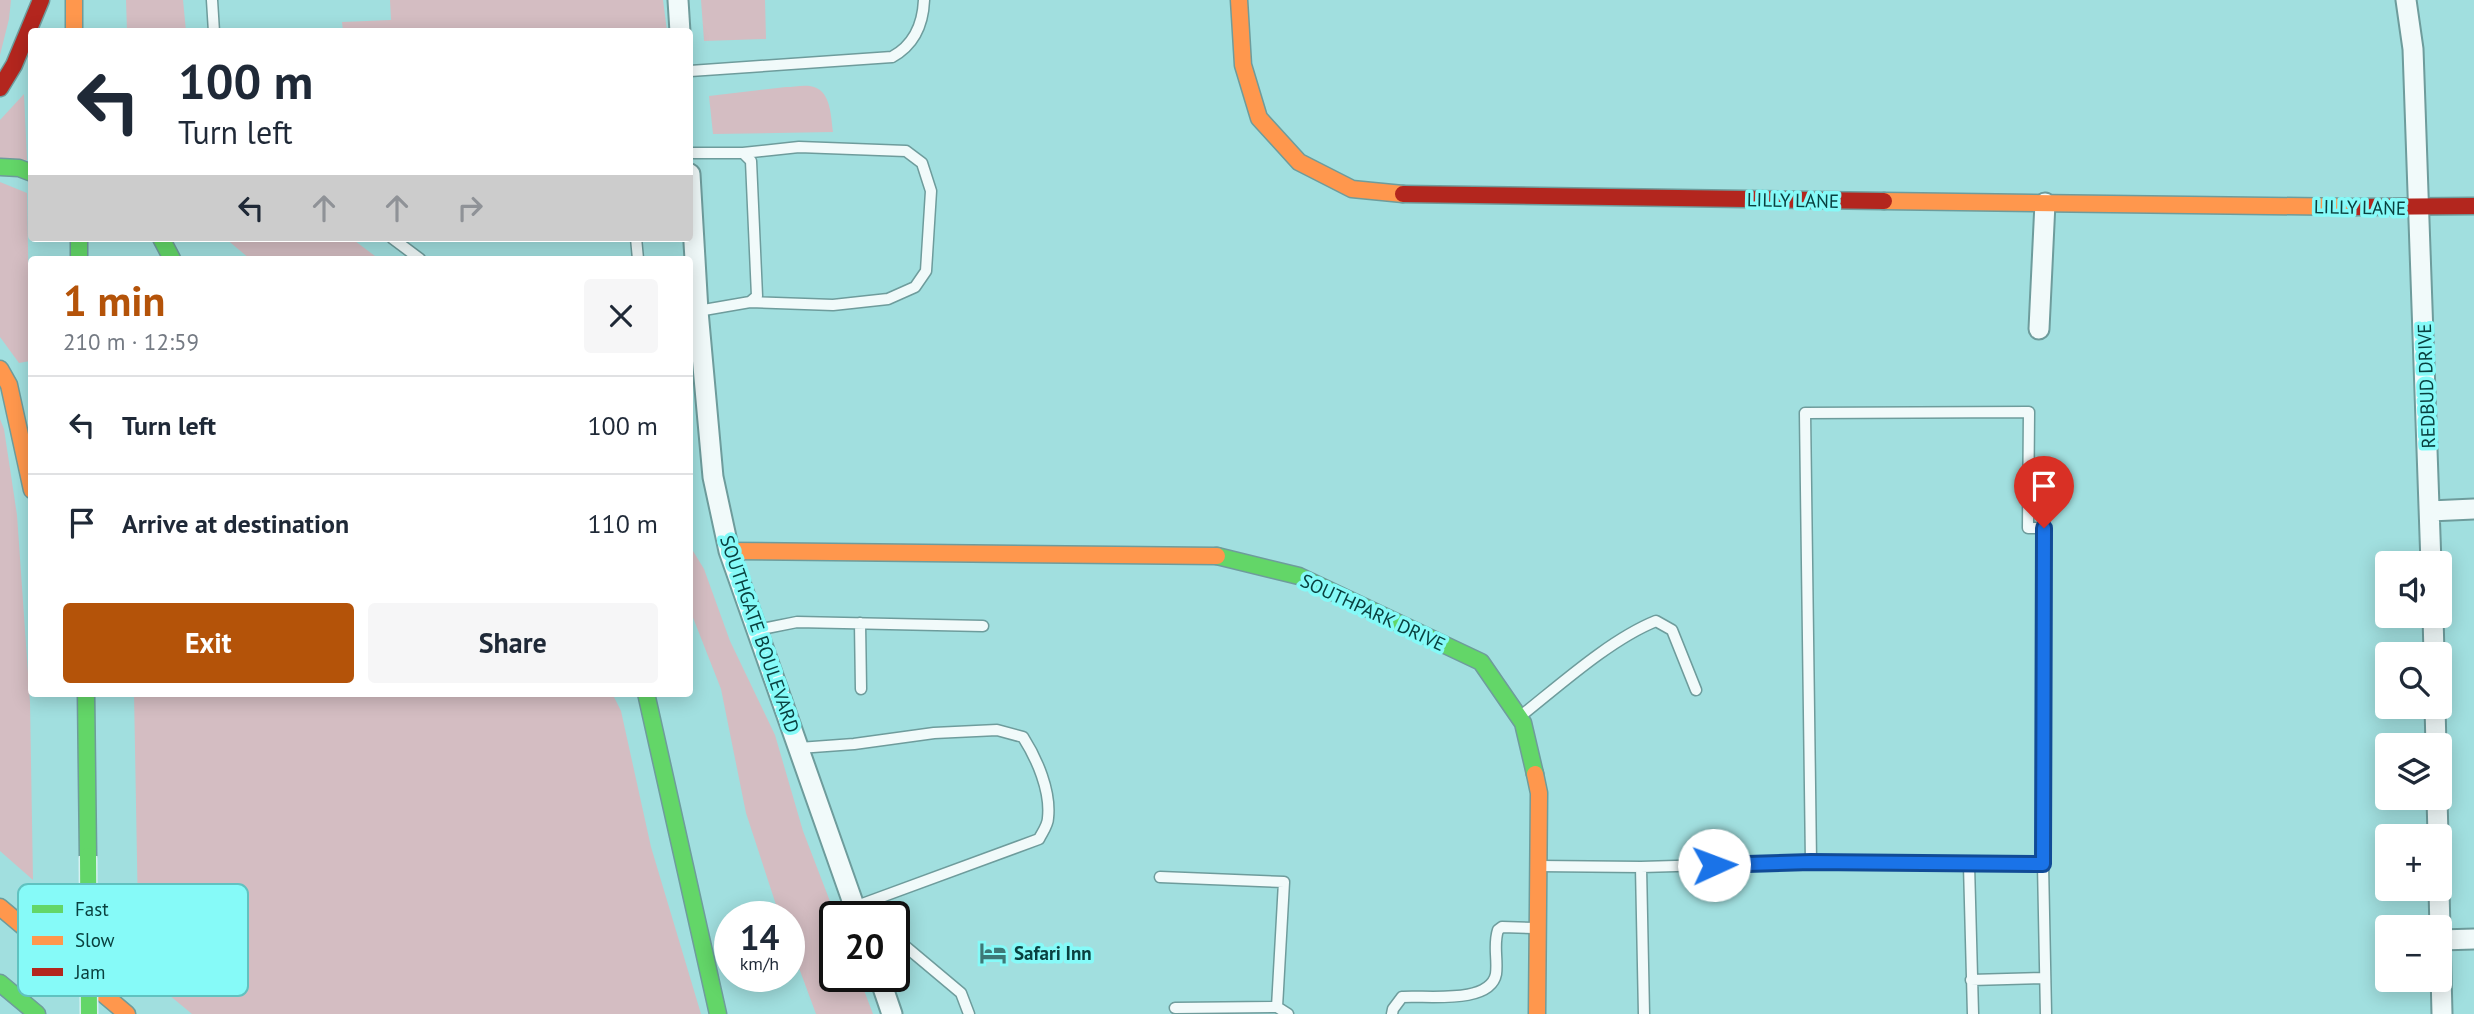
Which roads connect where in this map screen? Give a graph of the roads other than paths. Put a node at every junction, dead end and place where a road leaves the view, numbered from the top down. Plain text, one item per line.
1 (41, 0) edge
2 (74, 0) edge
3 (212, 0) edge
4 (678, 0) edge
5 (924, 0) edge
6 (1239, 0) edge
7 (2406, 0) edge
8 (29, 28) edge
9 (75, 28) edge
10 (214, 28) edge
11 (680, 28) edge
12 (28, 31) edge
13 (693, 71) edge
14 (0, 88) edge
15 (693, 153) edge
16 (743, 153) junction
17 (0, 167) edge
18 (28, 171) edge
19 (2045, 203) junction
20 (2474, 206) edge
21 (2419, 208) junction
22 (693, 225) edge
23 (398, 242) edge
24 (417, 256) edge
25 (750, 302) junction
26 (698, 311) junction
27 (2039, 329) dead end
28 (0, 369) edge
29 (28, 472) edge
30 (2474, 509) edge
31 (2430, 511) junction
32 (729, 551) junction
33 (2431, 551) edge
34 (860, 623) junction
35 (983, 626) dead end
36 (757, 630) junction
37 (861, 689) dead end
38 (1696, 690) dead end
39 (75, 697) edge
40 (86, 697) edge
41 (647, 697) edge
42 (1519, 717) junction
43 (799, 748) junction
44 (88, 758) junction
45 (1811, 862) junction
46 (2043, 864) junction
47 (1969, 865) junction
48 (1539, 866) junction
49 (1641, 867) junction
50 (1160, 877) dead end
51 (88, 884) edge
52 (852, 901) edge
53 (884, 901) edge
54 (0, 907) edge
55 (18, 922) edge
56 (1538, 928) junction
57 (2474, 939) edge
58 (2452, 940) edge
59 (910, 950) edge
60 (2045, 978) junction
61 (1971, 980) junction
62 (0, 983) edge
63 (884, 992) edge
64 (2442, 992) edge
65 (89, 996) edge
66 (106, 996) edge
67 (1277, 1007) junction
68 (1175, 1009) dead end
69 (37, 1014) edge
70 (89, 1014) edge
71 (127, 1014) edge
72 (718, 1014) edge
73 (892, 1014) edge
74 (969, 1014) edge
75 (1288, 1014) edge
76 (1392, 1014) edge
77 (1537, 1014) edge
78 (1644, 1014) edge
79 (1973, 1014) edge
80 (2046, 1014) edge
81 (2442, 1014) edge

1 - 8 main road
2 - 9 main road
3 - 10 lane
4 - 11 street
5 - 13 lane
6 - 19 main road, LILLY LANE
7 - 21 street, REDBUD DRIVE
12 - 14 main road
15 - 16 lane
16 - 25 lane
16 - 25 lane
17 - 18 main road
19 - 21 main road, LILLY LANE
19 - 27 street
20 - 21 main road, LILLY LANE
21 - 31 street, REDBUD DRIVE
22 - 26 street, SOUTHGATE BOULEVARD
23 - 24 lane
25 - 26 lane
26 - 32 street, SOUTHGATE BOULEVARD
28 - 29 main road
30 - 31 street
31 - 33 street, REDBUD DRIVE
32 - 36 street, SOUTHGATE BOULEVARD
32 - 42 main road, SOUTHPARK DRIVE
34 - 35 lane
34 - 36 lane
34 - 37 lane
36 - 43 street, SOUTHGATE BOULEVARD
38 - 42 lane
39 - 44 main road
40 - 44 main road
41 - 72 main road
42 - 48 main road, SOUTHPARK DRIVE
43 - 52 street, SOUTHGATE BOULEVARD
43 - 53 lane
44 - 51 main road, bridge
45 - 46 lane
45 - 47 lane
45 - 49 lane
46 - 47 lane
46 - 60 lane
47 - 61 lane
48 - 49 lane
48 - 56 main road, SOUTHPARK DRIVE
49 - 78 lane
50 - 67 lane
54 - 55 main road
56 - 76 lane
56 - 77 main road, SOUTHPARK DRIVE
57 - 58 street
59 - 74 lane
60 - 61 lane
60 - 80 lane
61 - 79 lane
62 - 69 main road
63 - 73 street
64 - 81 street
65 - 70 main road, bridge
66 - 71 main road
67 - 68 lane
67 - 75 lane

